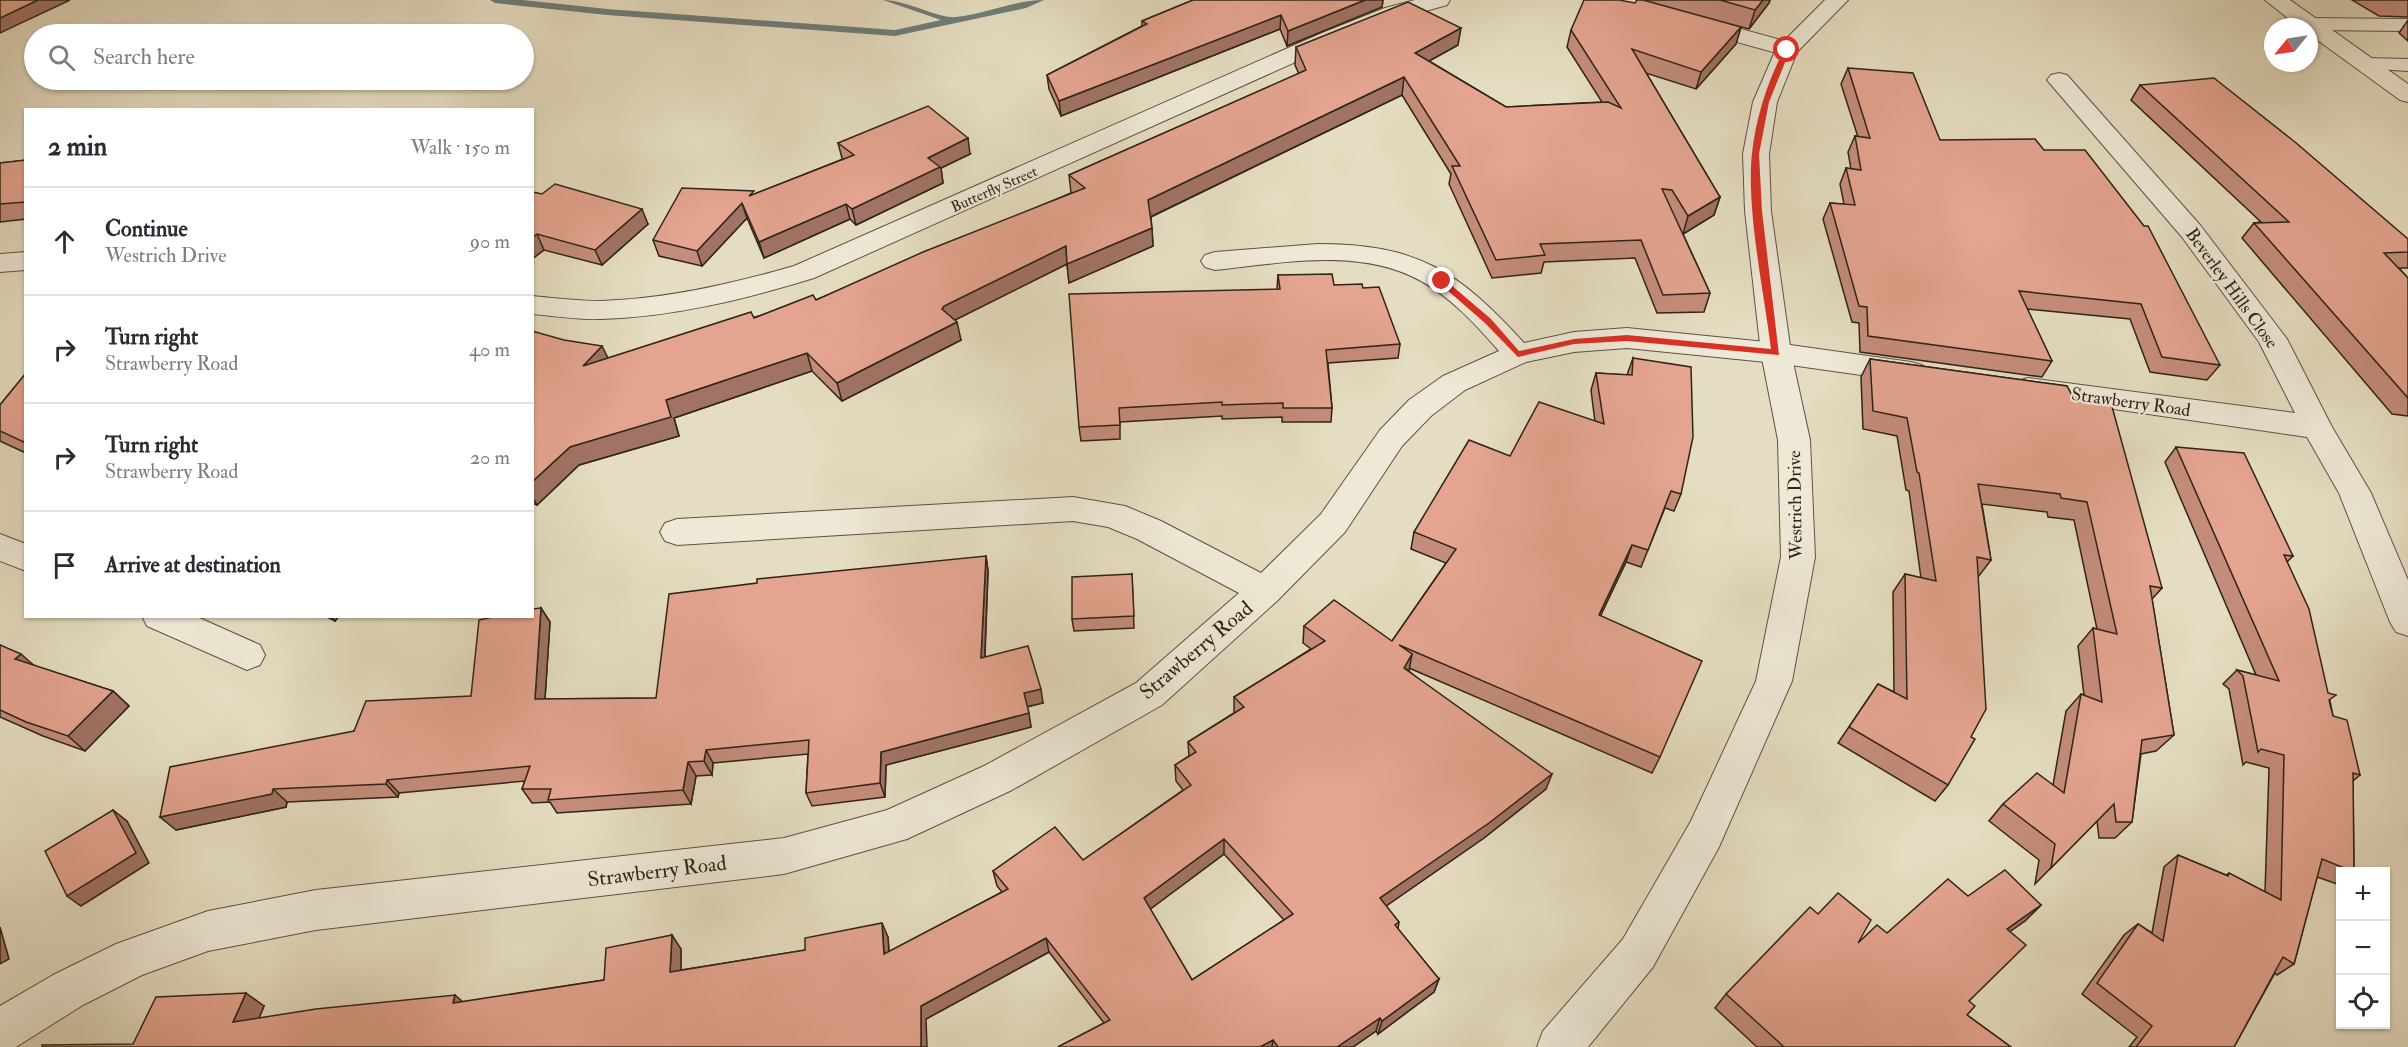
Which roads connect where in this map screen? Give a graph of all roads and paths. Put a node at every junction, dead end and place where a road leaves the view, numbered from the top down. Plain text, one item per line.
1 (1440, 0) edge
2 (1613, 0) edge
3 (1837, 0) edge
4 (2276, 0) edge
5 (2303, 18) edge
6 (2318, 24) edge
7 (2408, 26) edge
8 (2318, 28) edge
9 (1787, 50) junction
10 (2367, 64) junction
11 (2408, 65) edge
12 (2059, 80) dead end
13 (2408, 95) edge
14 (24, 261) edge
15 (1215, 261) dead end
16 (0, 263) edge
17 (534, 305) edge
18 (1776, 353) junction
19 (1518, 354) junction
20 (1938, 375) edge
21 (1997, 383) edge
22 (2317, 428) junction
23 (677, 532) dead end
24 (0, 547) edge
25 (24, 557) edge
26 (1265, 591) junction
27 (164, 618) edge
28 (2408, 622) edge
29 (247, 655) dead end
30 (0, 1031) edge
31 (1559, 1047) edge

1 - 17 street, Butterfly Street
2 - 9 street
3 - 9 street, Westrich Drive
4 - 5 street
6 - 7 lane
8 - 10 street
9 - 18 street, Westrich Drive
10 - 11 lane
10 - 13 street
12 - 22 street, Beverley Hills Close
14 - 16 street
15 - 19 street
18 - 19 street, Strawberry Road
18 - 20 street, Strawberry Road
18 - 31 street, Westrich Drive
19 - 26 street, Strawberry Road
21 - 22 street, Strawberry Road
22 - 28 street, Beverley Hills Close
23 - 26 street, Strawberry Road
24 - 25 street
26 - 30 street, Strawberry Road
27 - 29 street

